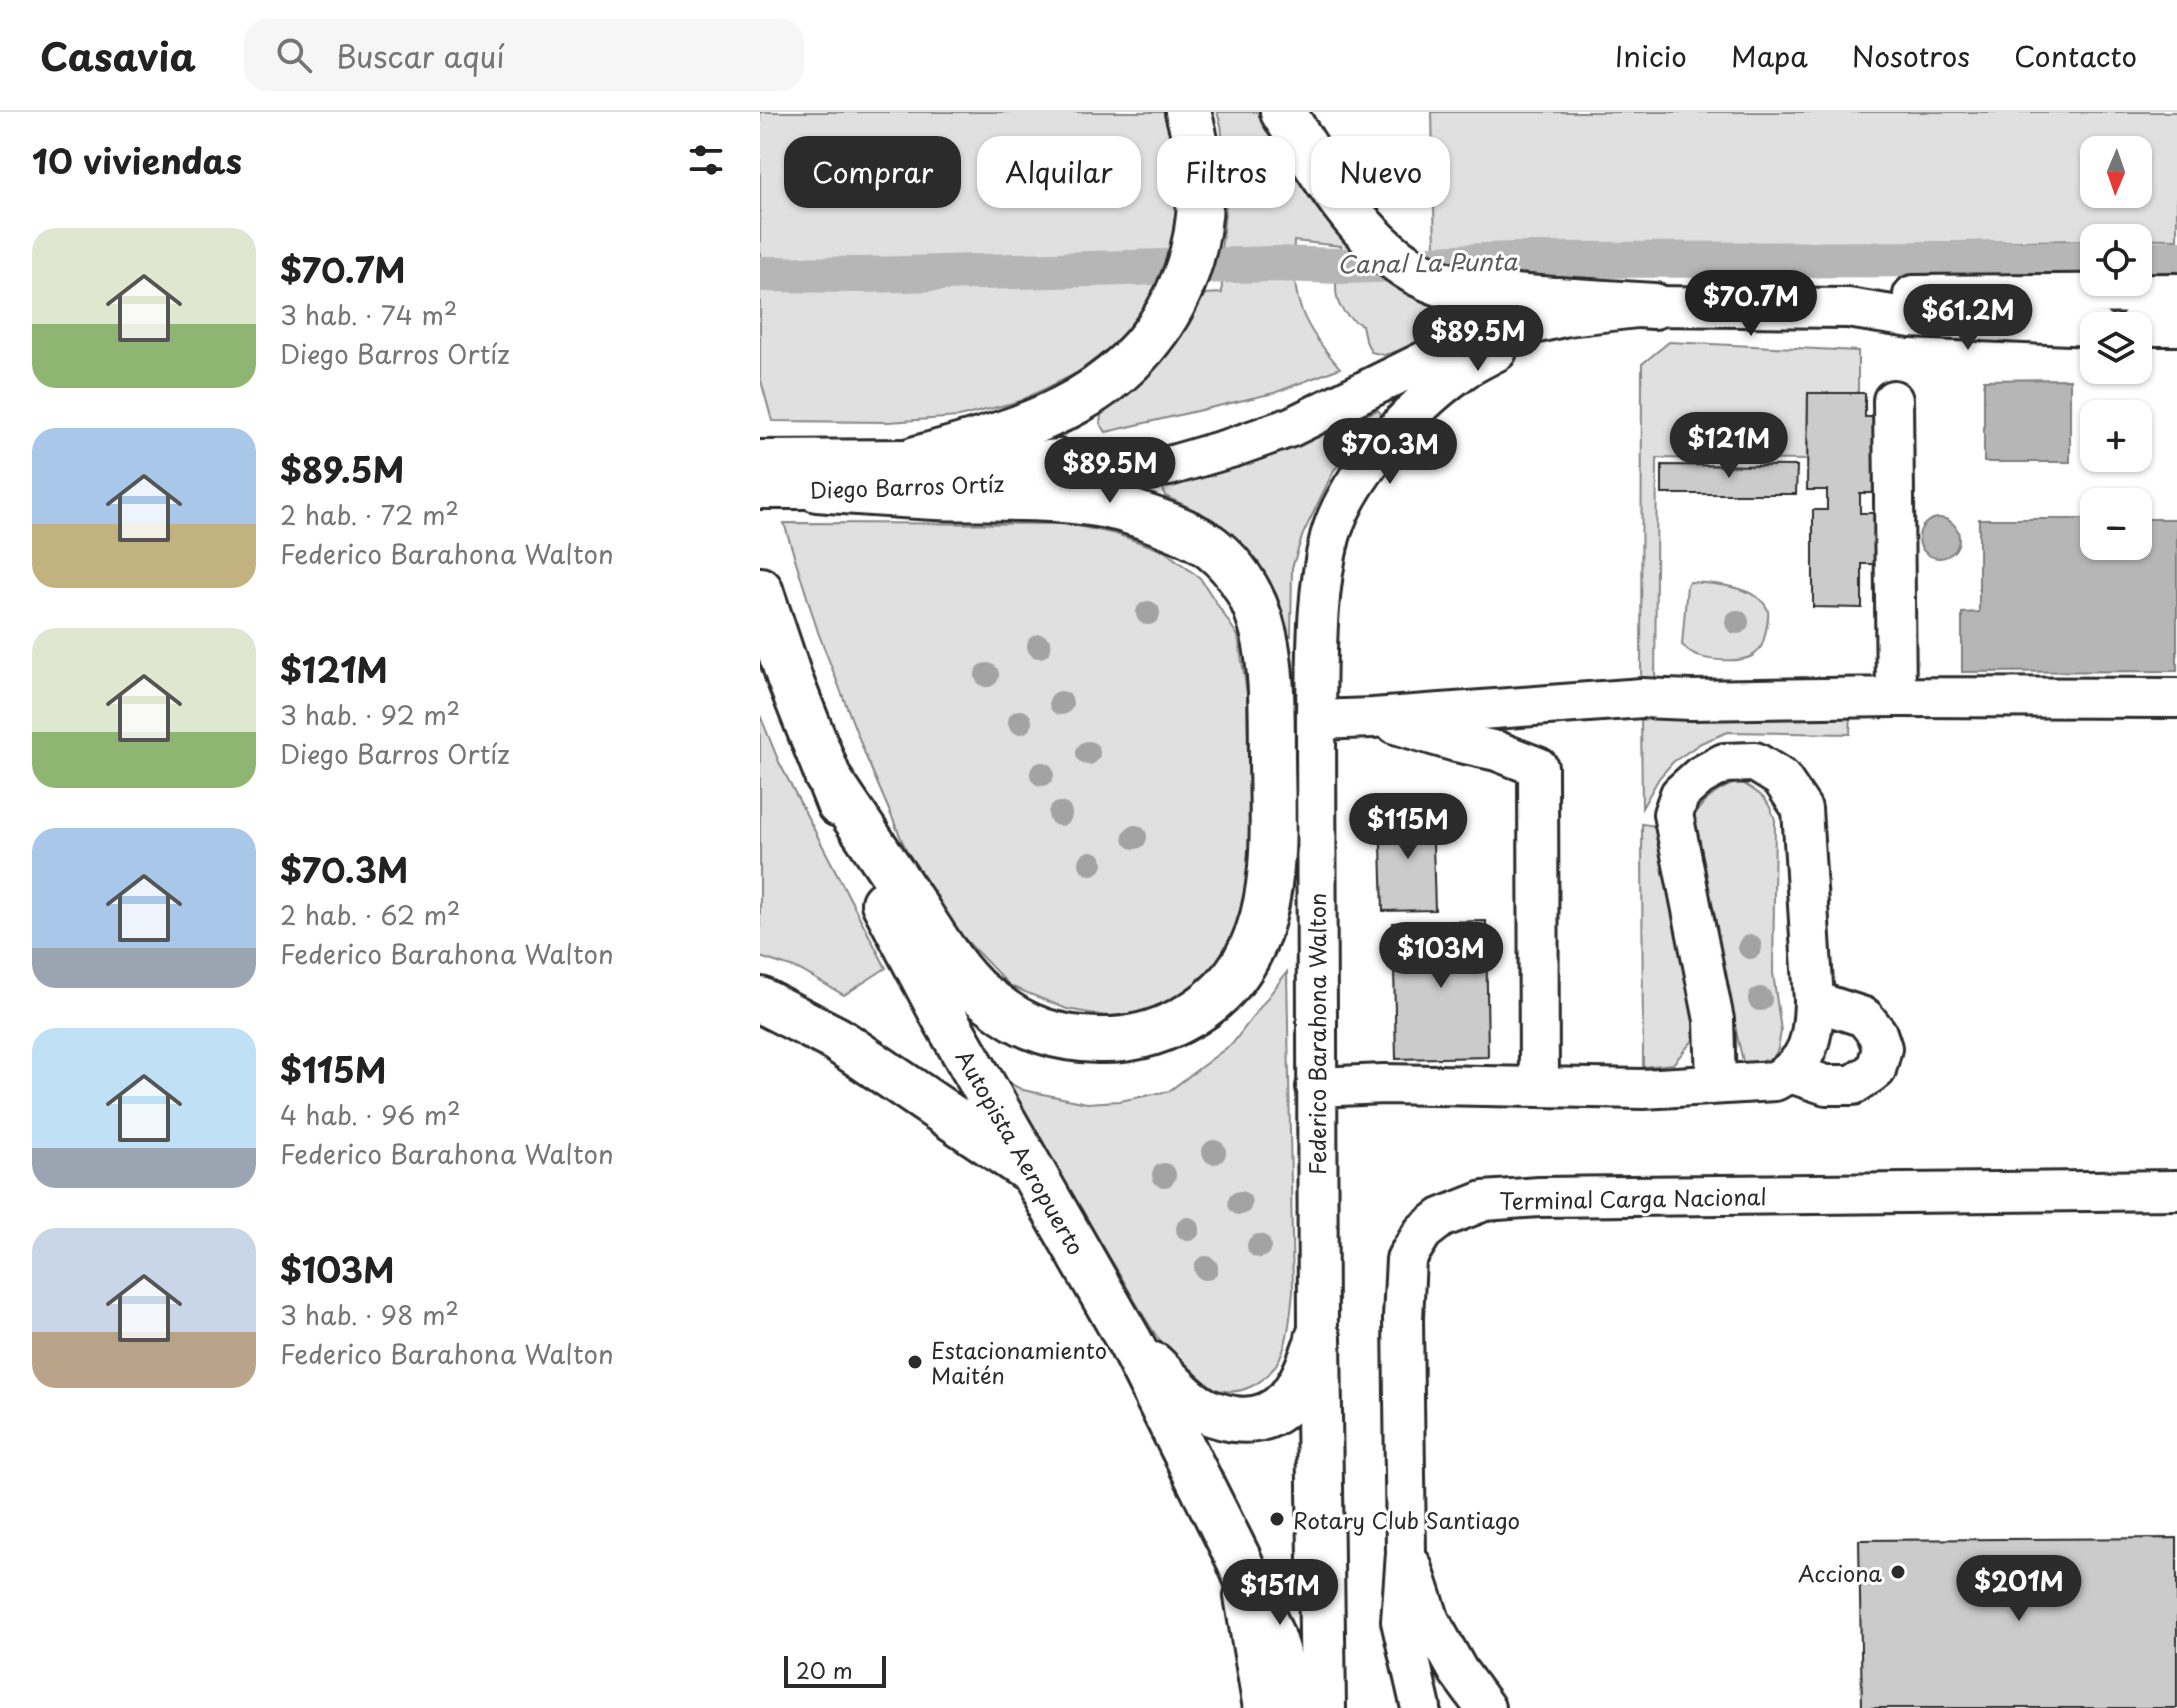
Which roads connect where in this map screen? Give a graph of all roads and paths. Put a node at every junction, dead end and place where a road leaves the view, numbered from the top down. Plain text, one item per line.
1 (1188, 112) edge
2 (1283, 112) edge
3 (2177, 293) edge
4 (1654, 306) junction
5 (1848, 308) junction
6 (1567, 316) junction
7 (2080, 325) edge
8 (2152, 326) edge
9 (2177, 326) edge
10 (1373, 386) junction
11 (1893, 400) dead end
12 (916, 459) junction
13 (760, 460) edge
14 (760, 489) edge
15 (817, 489) junction
16 (760, 590) edge
17 (1896, 697) junction
18 (2177, 698) edge
19 (1373, 718) junction
20 (1316, 720) junction
21 (827, 776) junction
22 (760, 1000) edge
23 (1814, 1001) junction
24 (1790, 1073) junction
25 (1716, 1083) junction
26 (1316, 1087) junction
27 (1539, 1087) junction
28 (1034, 1174) junction
29 (2177, 1190) edge
30 (1318, 1338) junction
31 (1131, 1344) junction
32 (1406, 1553) junction
33 (1237, 1556) junction
34 (1263, 1708) edge
35 (1295, 1708) edge
36 (1323, 1708) edge
37 (1421, 1708) edge
38 (1485, 1708) edge

1 - 12 highway
2 - 4 highway
3 - 5 street, Diego Barros Ortíz
4 - 5 street, Diego Barros Ortíz
4 - 6 street, Diego Barros Ortíz
5 - 7 street, Diego Barros Ortíz
6 - 10 street, Diego Barros Ortíz
6 - 20 street, Federico Barahona Walton
8 - 9 street
10 - 12 street, Diego Barros Ortíz
10 - 15 street, Diego Barros Ortíz
11 - 17 street
12 - 13 street, Diego Barros Ortíz
14 - 15 street, Diego Barros Ortíz
15 - 21 highway
16 - 21 highway, Autopista Aeropuerto
17 - 18 street
17 - 19 street
19 - 20 street
19 - 27 street
20 - 26 street, Federico Barahona Walton
21 - 28 highway, Autopista Aeropuerto
22 - 28 highway
23 - 24 street
23 - 24 street
23 - 25 street
24 - 25 street
25 - 27 street
26 - 27 street
26 - 30 street, Federico Barahona Walton
28 - 31 highway, Autopista Aeropuerto
29 - 32 street, Terminal Carga Nacional
30 - 31 highway
30 - 36 highway
31 - 33 highway, Autopista Aeropuerto
32 - 37 street
32 - 38 street
33 - 34 street
33 - 35 highway, Autopista Aeropuerto

